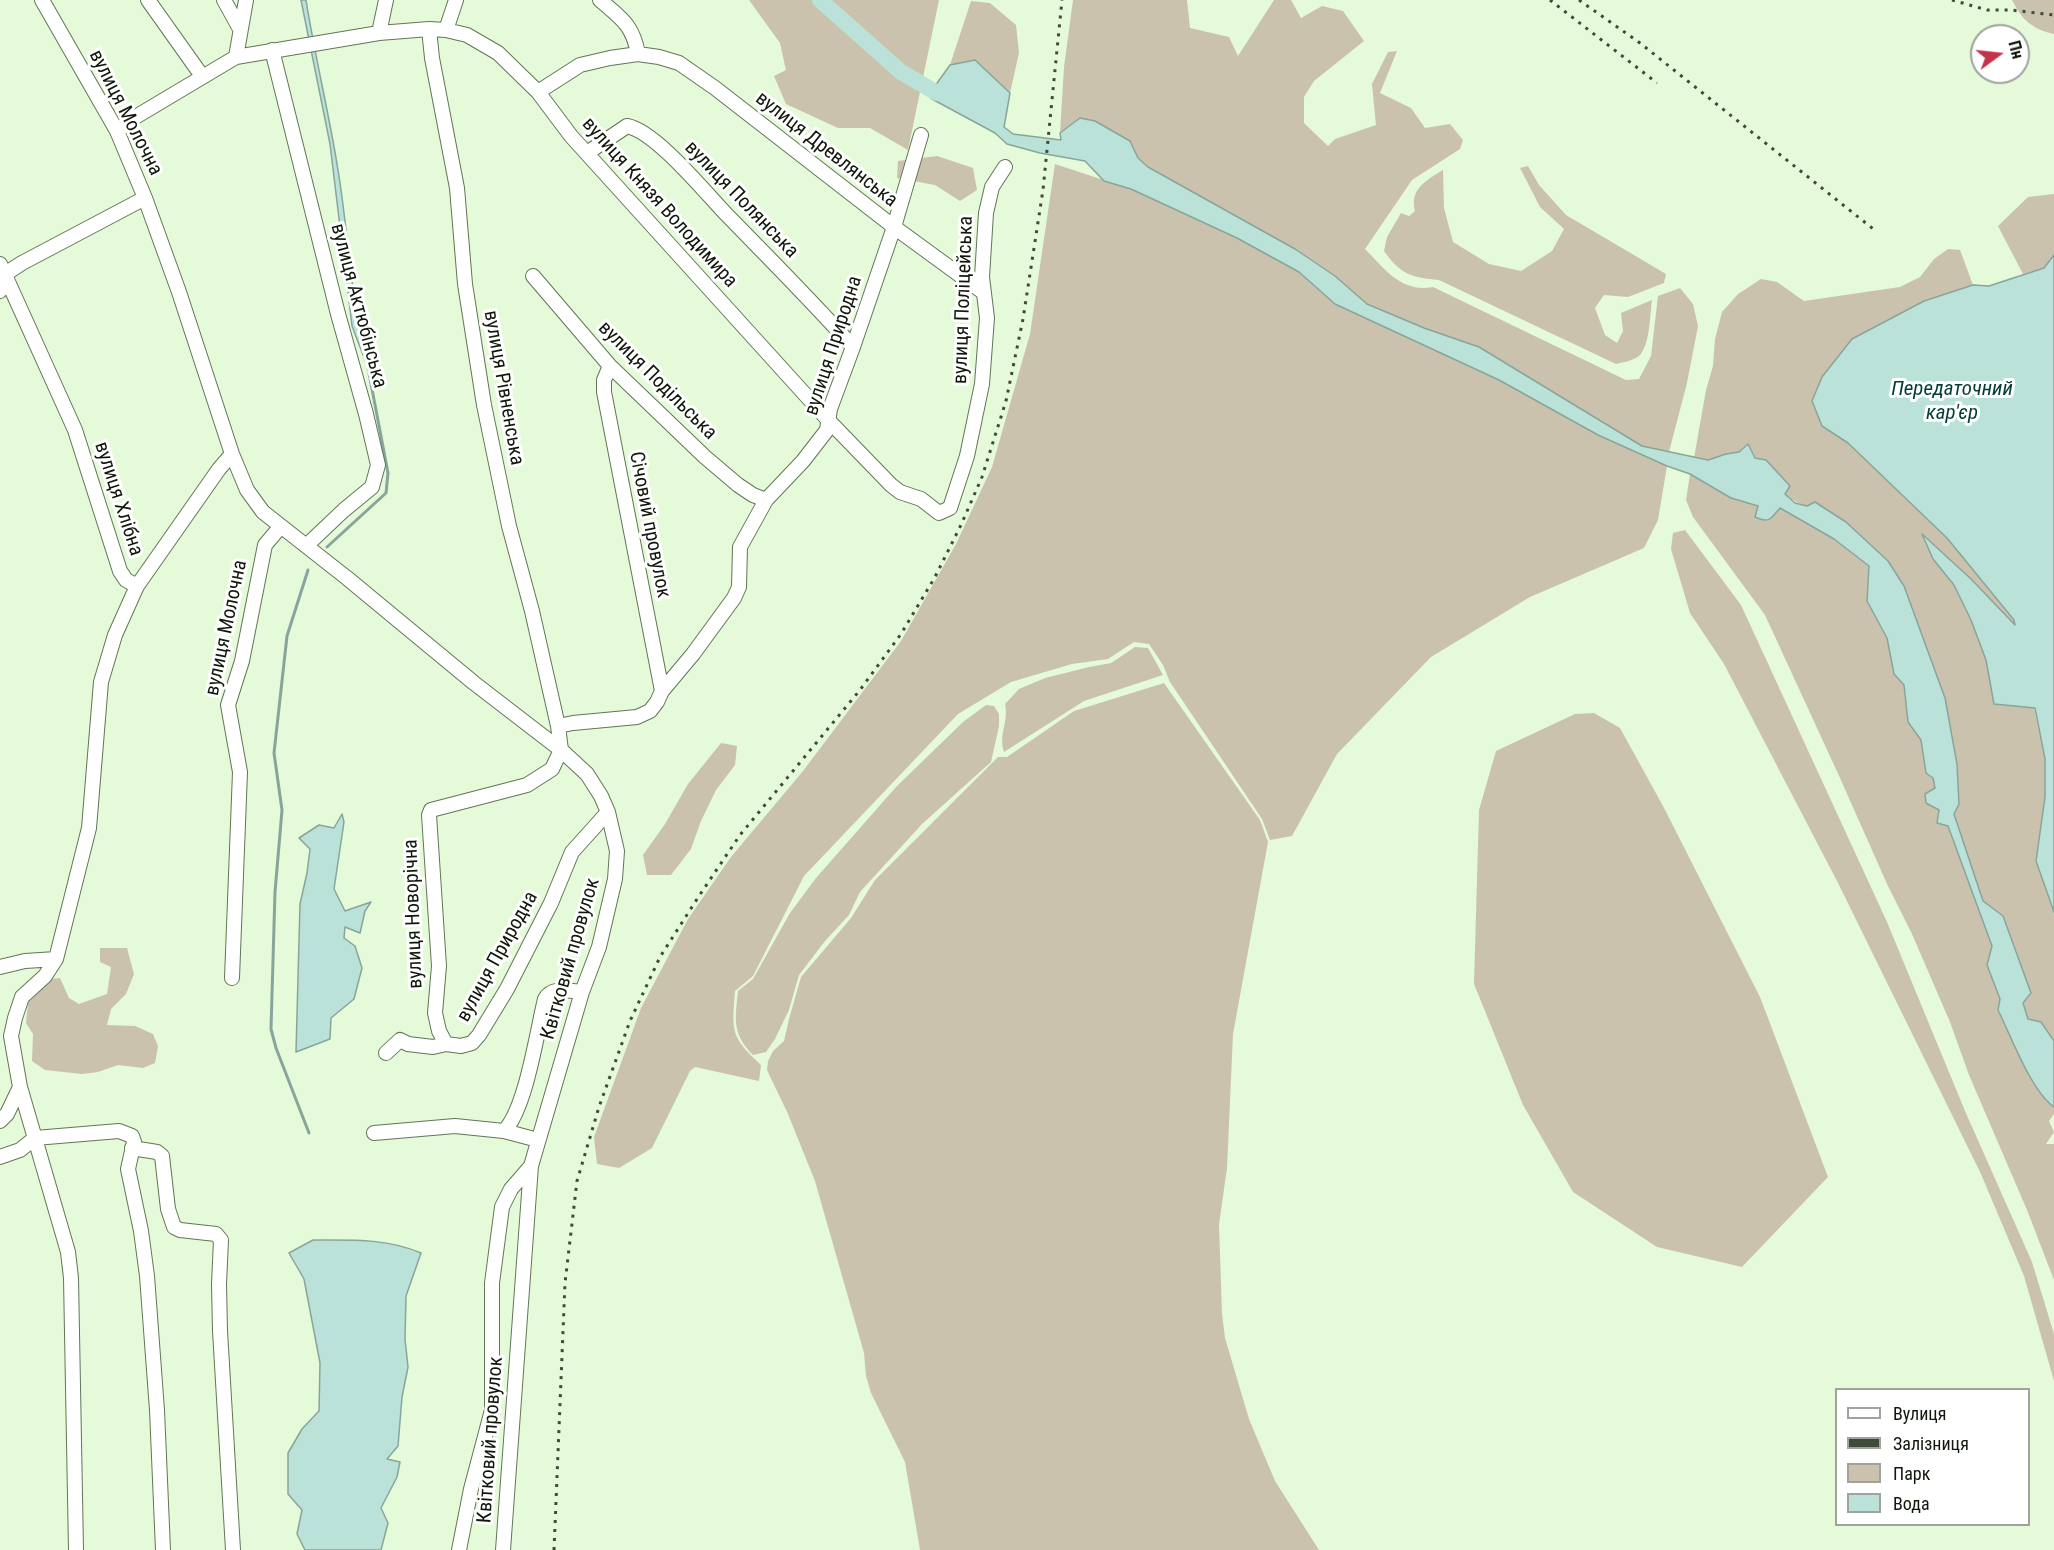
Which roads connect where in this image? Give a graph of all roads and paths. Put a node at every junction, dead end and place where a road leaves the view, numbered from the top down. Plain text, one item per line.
1 (42, 0) edge
2 (148, 0) edge
3 (224, 0) edge
4 (246, 0) edge
5 (386, 0) edge
6 (456, 0) edge
7 (600, 0) edge
8 (240, 29) junction
9 (429, 29) junction
10 (446, 30) junction
11 (380, 33) junction
12 (272, 50) junction
13 (638, 54) junction
14 (236, 57) junction
15 (202, 76) junction
16 (538, 93) junction
17 (117, 131) junction
18 (921, 135) dead end
19 (587, 153) junction
20 (1005, 167) dead end
21 (145, 198) junction
22 (894, 226) junction
23 (3, 269) edge
24 (533, 276) dead end
25 (0, 291) edge
26 (984, 292) junction
27 (853, 347) junction
28 (610, 366) junction
29 (830, 422) junction
30 (232, 454) junction
31 (921, 499) joint
32 (766, 500) junction
33 (281, 526) junction
34 (306, 546) junction
35 (137, 586) junction
36 (662, 691) junction
37 (558, 726) junction
38 (561, 750) junction
39 (608, 812) junction
40 (56, 959) junction
41 (0, 967) edge
42 (232, 978) dead end
43 (582, 992) junction
44 (446, 1044) junction
45 (386, 1053) dead end
46 (20, 1087) junction
47 (0, 1121) edge
48 (504, 1131) junction
49 (374, 1133) dead end
50 (35, 1138) junction
51 (538, 1140) junction
52 (132, 1148) junction
53 (0, 1157) edge
54 (531, 1166) junction
55 (76, 1550) edge
56 (163, 1550) edge
57 (233, 1550) edge
58 (459, 1550) edge
59 (503, 1550) edge

1 - 17 street, вулиця Молочна
2 - 15 street
3 - 8 street
4 - 8 street
5 - 11 street
6 - 10 street
7 - 13 street
8 - 14 street
9 - 10 street, вулиця Князя Володимира
9 - 11 street, вулиця Князя Володимира
9 - 37 street, вулиця Рівненська
10 - 16 street, вулиця Князя Володимира
11 - 12 street, вулиця Князя Володимира
12 - 14 street
12 - 34 street, вулиця Актюбінська
13 - 16 street, вулиця Древлянська
13 - 22 street, вулиця Древлянська
14 - 15 street
15 - 17 street
16 - 19 street, вулиця Князя Володимира
17 - 21 street, вулиця Молочна
18 - 22 street, вулиця Природна
19 - 27 street, вулиця Полянська
19 - 29 street, вулиця Князя Володимира
20 - 26 street, вулиця Поліцейська
21 - 23 street
21 - 30 street, вулиця Молочна
22 - 26 street, вулиця Древлянська
22 - 27 street, вулиця Природна
23 - 25 street
23 - 35 street, вулиця Хлібна
24 - 28 street, вулиця Подільська
26 - 31 street, вулиця Поліцейська
27 - 29 street, вулиця Природна
28 - 32 street, вулиця Подільська
28 - 36 street, Січовий провулок
29 - 31 street, вулиця Князя Володимира
29 - 32 street, вулиця Природна
30 - 33 street, вулиця Молочна
30 - 35 street
32 - 36 street, вулиця Природна
33 - 34 street, Квітковий провулок
33 - 42 street, вулиця Молочна
34 - 38 street, Квітковий провулок
35 - 40 street
36 - 37 street, вулиця Природна
37 - 38 street, вулиця Рівненська
38 - 39 street, Квітковий провулок
38 - 44 street, вулиця Новорічна
39 - 43 street, Квітковий провулок
39 - 44 street, вулиця Природна
40 - 41 street
40 - 46 street
43 - 48 street
43 - 51 street, Квітковий провулок
44 - 45 street, вулиця Природна
46 - 47 street
46 - 50 street
48 - 49 street
48 - 51 street
50 - 52 street
50 - 53 street
50 - 55 street
51 - 54 street, Квітковий провулок
52 - 56 street
52 - 57 street
54 - 58 street
54 - 59 street, Квітковий провулок

